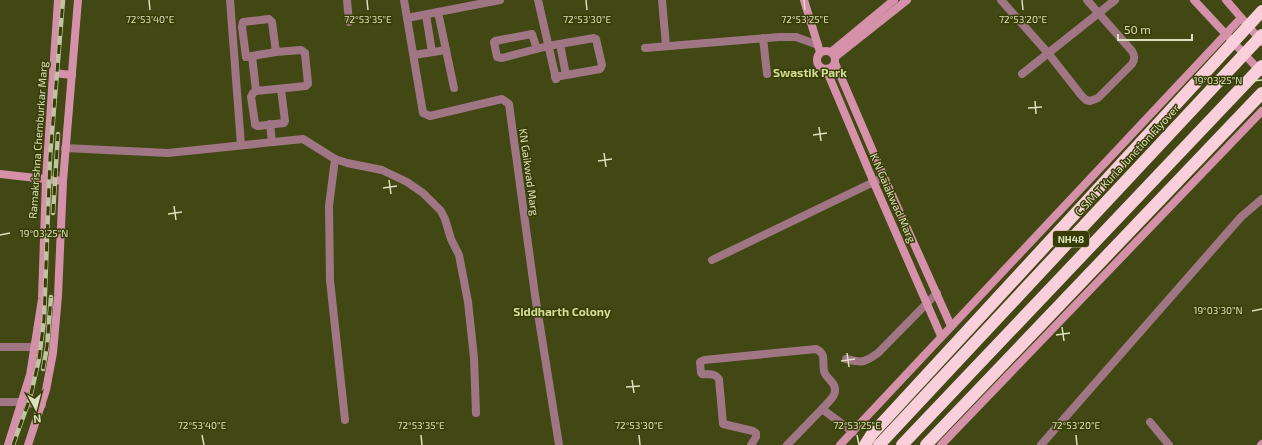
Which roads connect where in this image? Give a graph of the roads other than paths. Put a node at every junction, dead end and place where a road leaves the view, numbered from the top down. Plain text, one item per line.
1 (58, 0) edge
2 (78, 0) edge
3 (230, 0) edge
4 (347, 0) edge
5 (404, 0) edge
6 (500, 0) edge
7 (538, 0) edge
8 (662, 0) edge
9 (804, 0) edge
10 (894, 0) edge
11 (907, 0) edge
12 (1001, 0) edge
13 (1087, 0) edge
14 (1115, 0) edge
15 (1194, 0) edge
16 (1226, 0) edge
17 (1262, 11) edge
18 (438, 12) junction
19 (1099, 13) junction
20 (426, 15) junction
21 (407, 18) junction
22 (1245, 21) junction
23 (349, 22) dead end
24 (871, 24) junction
25 (1262, 35) edge
26 (763, 38) junction
27 (1230, 38) junction
28 (233, 40) junction
29 (244, 40) junction
30 (1262, 42) edge
31 (560, 44) junction
32 (548, 46) junction
33 (666, 46) junction
34 (645, 48) dead end
35 (819, 48) junction
36 (446, 50) junction
37 (537, 50) junction
38 (276, 52) junction
39 (432, 52) junction
40 (1048, 53) junction
41 (414, 55) junction
42 (249, 56) junction
43 (834, 57) junction
44 (235, 58) junction
45 (1262, 66) edge
46 (826, 69) junction
47 (1262, 73) edge
48 (53, 74) junction
49 (767, 74) dead end
50 (1022, 74) dead end
51 (72, 75) junction
52 (566, 75) junction
53 (281, 88) junction
54 (454, 88) dead end
55 (256, 91) junction
56 (1262, 93) edge
57 (1262, 111) edge
58 (253, 113) junction
59 (239, 115) junction
60 (270, 124) junction
61 (272, 142) junction
62 (241, 146) junction
63 (65, 148) junction
64 (335, 159) junction
65 (0, 174) edge
66 (884, 177) junction
67 (46, 179) junction
68 (63, 181) junction
69 (874, 183) junction
70 (1262, 199) edge
71 (905, 223) junction
72 (894, 227) junction
73 (712, 260) dead end
74 (937, 293) junction
75 (927, 303) junction
76 (951, 326) junction
77 (941, 336) junction
78 (0, 347) edge
79 (35, 347) junction
80 (846, 359) dead end
81 (0, 402) edge
82 (22, 402) junction
83 (42, 405) junction
84 (822, 409) junction
85 (476, 414) dead end
86 (345, 420) dead end
87 (1150, 422) dead end
88 (853, 432) junction
89 (8, 445) edge
90 (28, 445) edge
91 (559, 445) edge
92 (751, 445) edge
93 (787, 445) edge
94 (840, 445) edge
95 (865, 445) edge
96 (879, 445) edge
97 (902, 445) edge
98 (926, 445) edge
99 (941, 445) edge
100 (1041, 445) edge
101 (1168, 445) edge

1 - 48 street, Ramakrishna Chemburkar Marg
2 - 51 street
3 - 28 street
4 - 23 street
5 - 21 street, KN Gaikwad Marg
6 - 18 street
7 - 32 street
8 - 33 street
9 - 35 street
10 - 24 street
11 - 24 street
12 - 40 street
13 - 19 street
14 - 19 street
15 - 27 street
16 - 22 street
17 - 22 highway
18 - 20 street
18 - 36 street
19 - 40 street
19 - 40 street
20 - 21 street
20 - 39 street
21 - 41 street, KN Gaikwad Marg
22 - 27 highway
22 - 30 street
24 - 43 street
25 - 96 highway, C S M T Kurla Junction Flyover / NH48
26 - 33 street
26 - 35 street
26 - 49 street
27 - 47 street
27 - 76 street
27 - 95 highway
28 - 29 street
28 - 44 street
29 - 38 street
29 - 42 street
31 - 32 street
31 - 52 street
31 - 52 street
32 - 37 street
32 - 52 street
33 - 34 street
35 - 43 street
35 - 46 street
36 - 39 street
36 - 54 street
37 - 37 street
38 - 42 street
38 - 53 street
39 - 41 street
40 - 50 street
41 - 91 street, KN Gaikwad Marg
42 - 44 street
42 - 55 street
43 - 46 street
43 - 66 street, K N Gaiakwad Marg
44 - 59 street
45 - 97 highway, NH48
46 - 69 street, K N Gaiakwad Marg
48 - 51 street
48 - 67 street, Ramakrishna Chemburkar Marg
51 - 63 street
53 - 55 street
53 - 60 street
55 - 58 street
56 - 98 highway
57 - 99 street
58 - 59 street
58 - 60 street
59 - 62 street
60 - 61 street
61 - 62 street
61 - 64 street
62 - 63 street
63 - 68 street
64 - 85 street
64 - 86 street
65 - 67 street
66 - 69 street
66 - 71 street, K N Gaiakwad Marg
67 - 68 street
67 - 79 street, Ramakrishna Chemburkar Marg
68 - 83 street
69 - 72 street, K N Gaiakwad Marg
69 - 73 street
70 - 100 street
71 - 72 street
71 - 74 street, K N Gaiakwad Marg
72 - 75 street, K N Gaiakwad Marg
74 - 75 street
74 - 76 street, K N Gaiakwad Marg
75 - 77 street, K N Gaiakwad Marg
75 - 80 street
76 - 77 street
77 - 88 street
78 - 79 street
79 - 82 street, Ramakrishna Chemburkar Marg
81 - 82 street
82 - 83 street
82 - 89 street, Ramakrishna Chemburkar Marg
83 - 90 street
84 - 88 street
84 - 92 street
84 - 93 street
87 - 101 street
88 - 94 street

